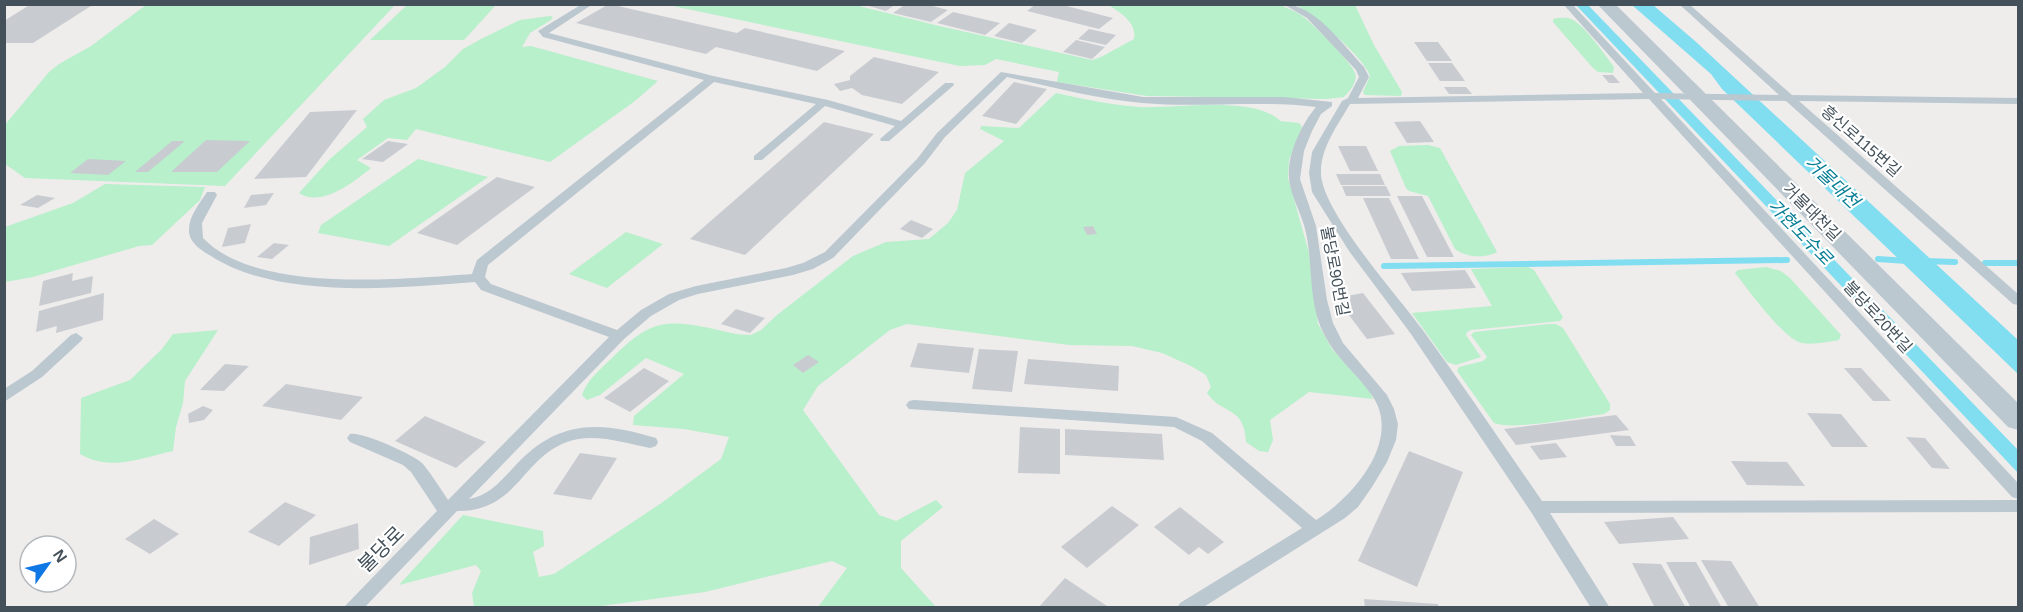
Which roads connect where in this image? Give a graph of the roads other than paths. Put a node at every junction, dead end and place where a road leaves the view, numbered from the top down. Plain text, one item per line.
1 (589, 4) edge
2 (1287, 4) edge
3 (1566, 4) edge
4 (1605, 4) edge
5 (1683, 4) edge
6 (712, 79) junction
7 (949, 85) dead end
8 (1655, 96) junction
9 (1698, 97) junction
10 (1782, 98) junction
11 (1349, 101) junction
12 (824, 102) junction
13 (2019, 102) edge
14 (1326, 105) junction
15 (903, 125) junction
16 (885, 139) dead end
17 (758, 158) dead end
18 (211, 195) dead end
19 (478, 278) junction
20 (2019, 301) edge
21 (619, 336) junction
22 (76, 338) dead end
23 (4, 397) edge
24 (914, 405) dead end
25 (2019, 420) edge
26 (355, 438) dead end
27 (650, 442) dead end
28 (2019, 493) edge
29 (2019, 506) edge
30 (1537, 507) junction
31 (447, 512) junction
32 (1315, 529) junction
33 (352, 608) edge
34 (1186, 608) edge
35 (1601, 608) edge

1 - 6 lane
2 - 11 lane
3 - 8 lane, 불당로20번길
4 - 9 street, 거물대천길
5 - 10 lane, 흥신로115번길
6 - 12 lane
6 - 19 lane
7 - 15 lane
8 - 9 lane
8 - 11 lane
8 - 28 lane, 불당로20번길
9 - 10 lane
9 - 25 street, 거물대천길
10 - 13 lane
10 - 20 lane, 흥신로115번길
11 - 14 lane
11 - 30 lane
12 - 15 lane
12 - 17 lane
14 - 21 lane, 불당로
14 - 32 lane, 불당로90번길
15 - 16 lane
18 - 19 lane
19 - 21 lane
21 - 31 lane, 불당로
22 - 23 lane
24 - 32 lane
26 - 31 lane
27 - 31 lane
29 - 30 lane
30 - 35 lane
31 - 33 lane, 불당로
32 - 34 lane, 불당로90번길

